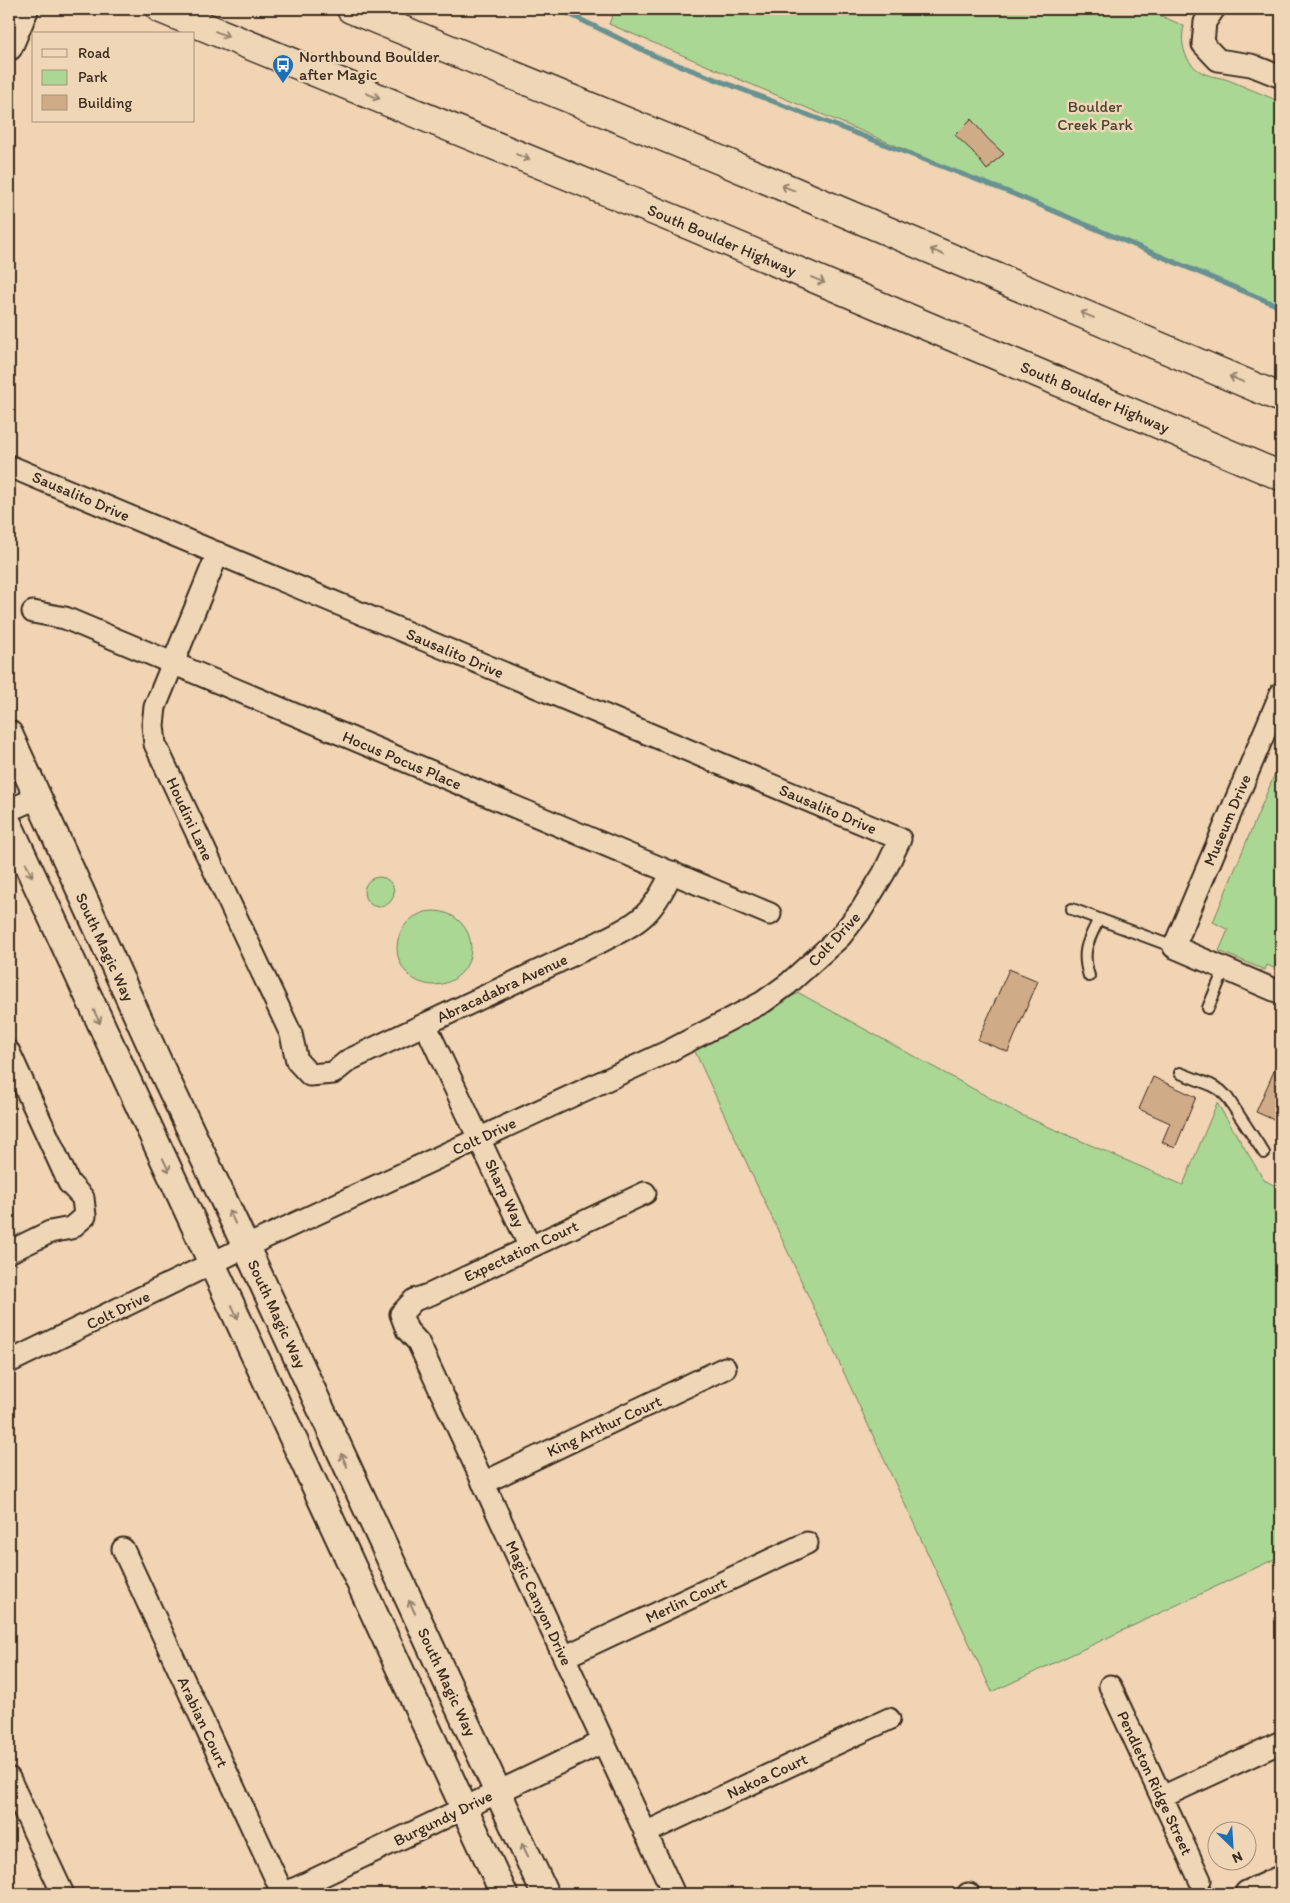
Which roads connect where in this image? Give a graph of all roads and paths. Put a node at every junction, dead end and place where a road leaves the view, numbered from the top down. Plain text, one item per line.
1 (25, 9) edge
2 (161, 9) edge
3 (351, 9) edge
4 (1214, 9) edge
5 (9, 47) edge
6 (1281, 77) edge
7 (1281, 398) edge
8 (9, 466) edge
9 (1281, 476) edge
10 (218, 553) junction
11 (33, 612) dead end
12 (172, 663) junction
13 (1281, 693) edge
14 (9, 734) edge
15 (17, 772) edge
16 (37, 798) junction
17 (9, 810) edge
18 (9, 826) edge
19 (900, 839) joint
20 (672, 872) junction
21 (1072, 909) dead end
22 (770, 914) dead end
23 (1099, 919) junction
24 (1174, 947) junction
25 (1224, 970) junction
26 (1089, 976) dead end
27 (1281, 993) edge
28 (1208, 1008) dead end
29 (425, 1024) junction
30 (9, 1052) edge
31 (1180, 1073) dead end
32 (310, 1076) joint
33 (480, 1138) junction
34 (1264, 1153) dead end
35 (645, 1193) dead end
36 (246, 1247) junction
37 (530, 1247) junction
38 (9, 1252) edge
39 (213, 1264) junction
40 (402, 1314) joint
41 (9, 1362) edge
42 (726, 1368) dead end
43 (483, 1483) junction
44 (807, 1543) dead end
45 (123, 1549) dead end
46 (564, 1658) junction
47 (1110, 1686) dead end
48 (889, 1719) dead end
49 (603, 1742) junction
50 (1281, 1742) edge
51 (9, 1778) edge
52 (498, 1791) junction
53 (1162, 1797) junction
54 (464, 1808) junction
55 (645, 1833) junction
56 (1281, 1879) edge
57 (1200, 1880) dead end
58 (63, 1894) edge
59 (283, 1894) edge
60 (504, 1894) edge
61 (545, 1894) edge
62 (674, 1894) edge
63 (1248, 1894) edge

1 - 5 street
2 -> 9 main road, South Boulder Highway
7 -> 3 main road
4 - 6 street
8 - 10 street, Sausalito Drive
10 - 12 street, Houdini Lane
10 - 19 street, Sausalito Drive
11 - 12 street, Hocus Pocus Place
12 - 20 street, Hocus Pocus Place
12 - 32 street, Houdini Lane
13 - 24 street, Museum Drive
14 - 15 street, South Magic Way
15 - 16 street, South Magic Way
16 - 17 street
36 -> 16 street, South Magic Way
18 -> 39 street
19 - 33 street, Colt Drive
20 - 22 street, Hocus Pocus Place
20 - 29 street, Abracadabra Avenue
21 - 23 lane
23 - 24 lane
23 - 26 lane
24 - 25 street
25 - 27 street
25 - 28 lane
29 - 32 street, Abracadabra Avenue
29 - 33 street, Sharp Way
30 - 38 street
31 - 34 lane
33 - 36 street, Colt Drive
33 - 37 street, Sharp Way
35 - 37 street, Expectation Court
36 - 39 street, Colt Drive
52 -> 36 street, South Magic Way
37 - 40 street, Expectation Court
39 - 41 street, Colt Drive
39 -> 54 street
40 - 43 street, Magic Canyon Drive
42 - 43 street, King Arthur Court
43 - 46 street, Magic Canyon Drive
44 - 46 street, Merlin Court
45 - 59 street, Arabian Court
46 - 49 street, Magic Canyon Drive
47 - 53 street, Pendleton Ridge Street
48 - 55 street, Nakoa Court
49 - 52 street, Burgundy Drive
49 - 55 street, Magic Canyon Drive
50 - 53 street
51 - 58 street
52 - 54 street, Burgundy Drive
61 -> 52 street, South Magic Way
53 - 57 street, Pendleton Ridge Street
54 - 59 street, Burgundy Drive
54 - 60 street
55 - 62 street, Magic Canyon Drive
56 - 63 street

